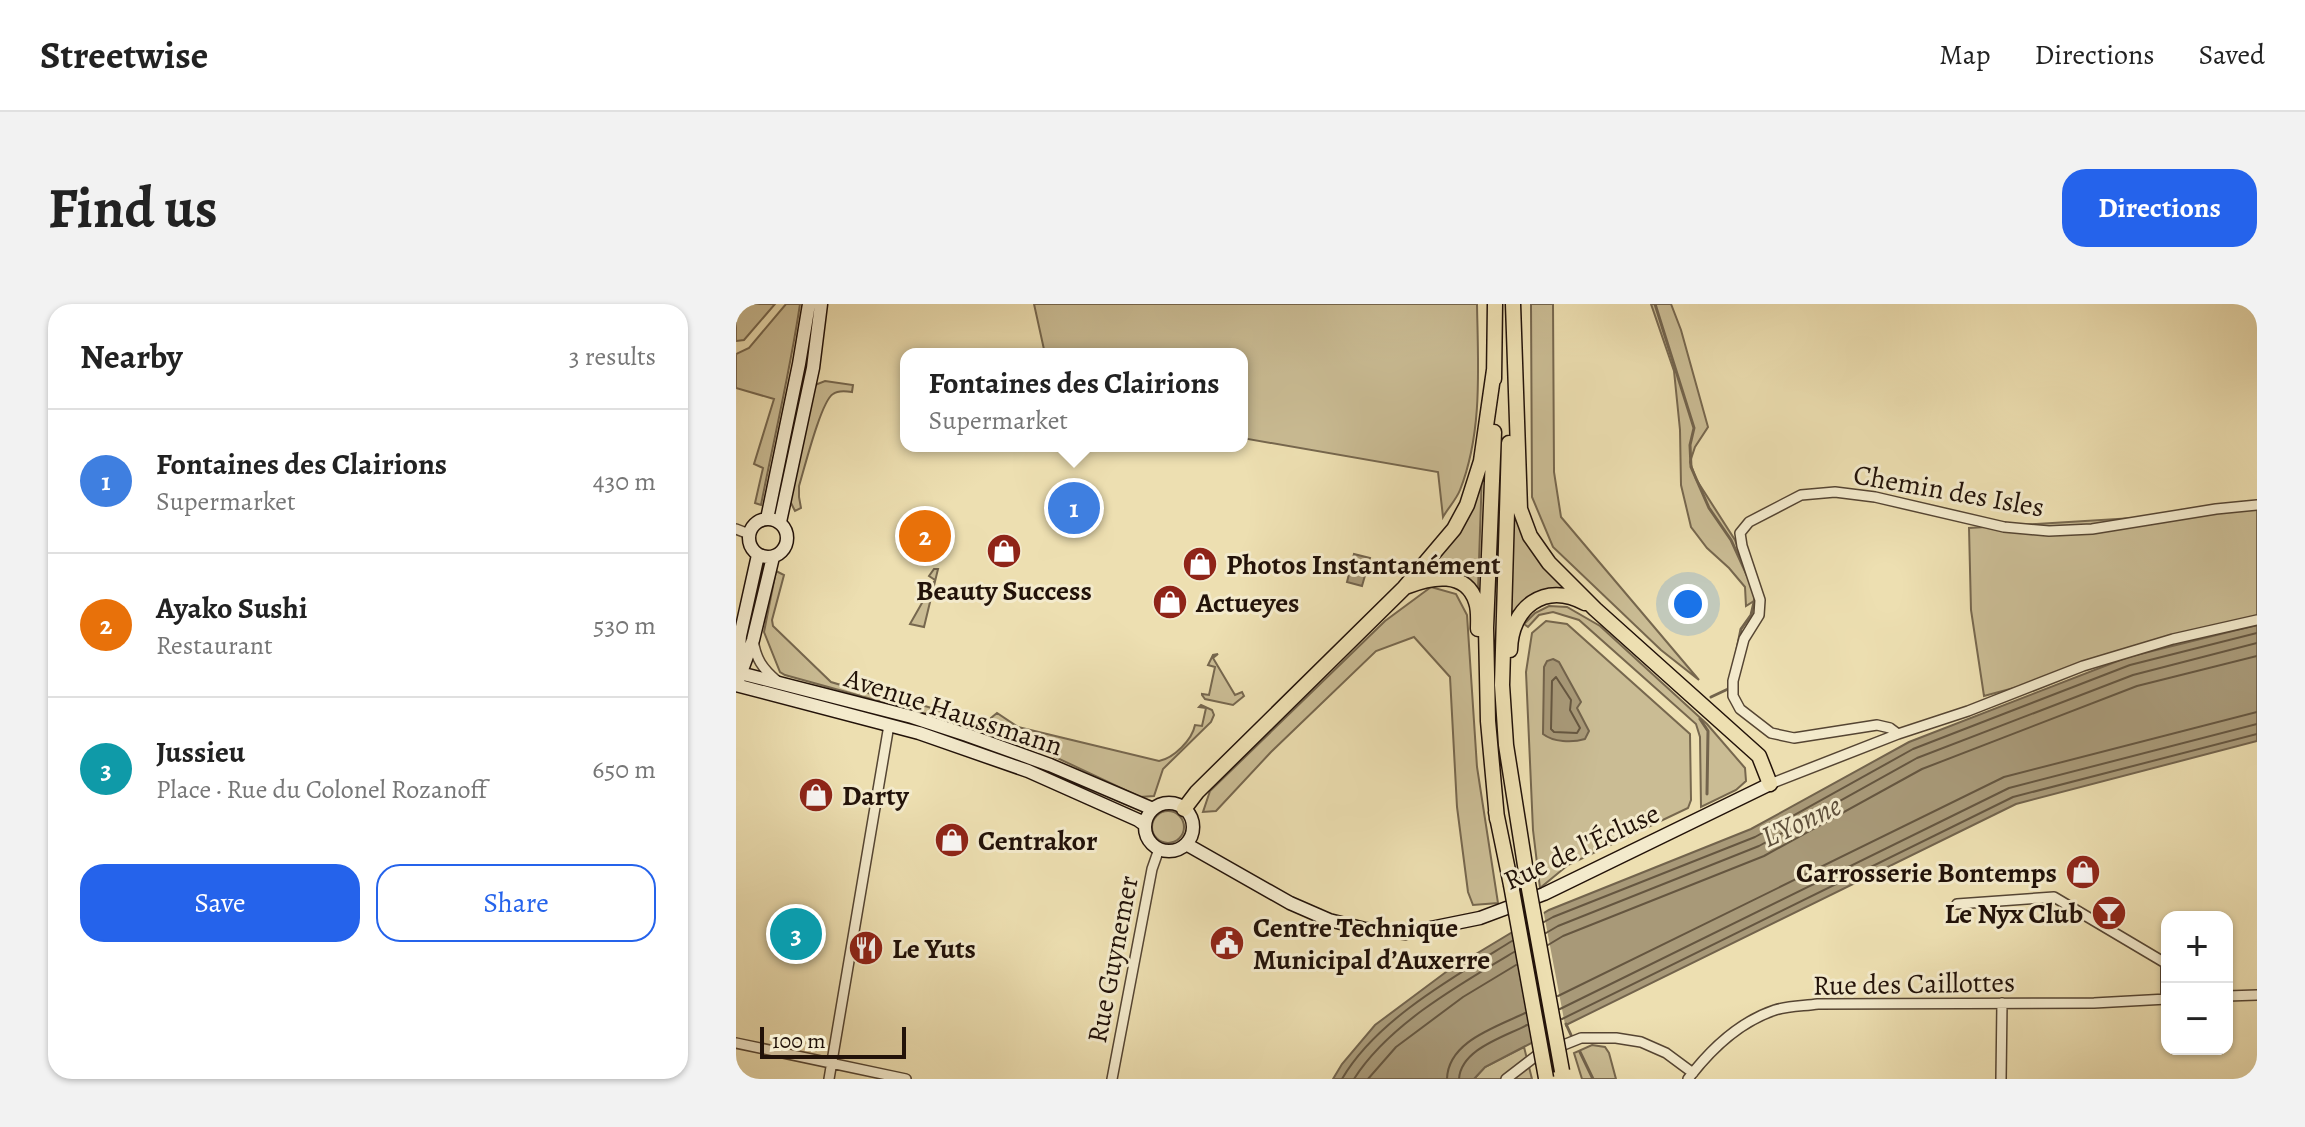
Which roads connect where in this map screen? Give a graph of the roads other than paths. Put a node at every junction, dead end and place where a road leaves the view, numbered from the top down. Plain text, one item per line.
1 (809, 304) edge
2 (821, 304) edge
3 (1495, 304) edge
4 (1513, 304) edge
5 (1513, 339) junction
6 (1494, 370) junction
7 (2257, 505) edge
8 (773, 520) junction
9 (736, 529) edge
10 (749, 534) junction
11 (758, 555) junction
12 (773, 557) junction
13 (1404, 588) junction
14 (1595, 609) junction
15 (2257, 620) edge
16 (743, 639) edge
17 (737, 677) edge
18 (779, 683) junction
19 (889, 725) junction
20 (1898, 734) junction
21 (1770, 784) junction
22 (1153, 809) junction
23 (1184, 809) junction
24 (1497, 819) junction
25 (1145, 825) junction
26 (1518, 834) junction
27 (1186, 844) junction
28 (1159, 849) junction
29 (1957, 904) dead end
30 (2161, 961) edge
31 (2257, 995) edge
32 (2233, 996) edge
33 (2161, 999) edge
34 (2002, 1003) junction
35 (736, 1043) edge
36 (831, 1064) junction
37 (1562, 1075) edge
38 (1690, 1076) edge
39 (1546, 1078) edge
40 (829, 1079) edge
41 (906, 1079) edge
42 (1112, 1079) edge
43 (1506, 1079) edge
44 (2001, 1079) edge

1 - 8 street
2 - 8 street
3 - 6 main road
4 - 5 main road
5 - 14 main road
5 - 26 main road
6 - 13 main road
6 - 24 main road
7 - 20 street, Chemin des Isles
8 - 10 street
8 - 12 street
9 - 10 street
10 - 11 street
11 - 12 street
11 - 16 street
12 - 16 street
13 - 23 main road
13 - 24 main road
14 - 21 main road
14 - 26 main road
15 - 20 street
16 - 17 street
16 - 18 street
17 - 18 street, Avenue Haussmann
17 - 19 street, Avenue Haussmann
18 - 22 street, Avenue Haussmann
19 - 25 street, Avenue Haussmann
19 - 36 street
20 - 21 street
21 - 27 street, Rue de l'Écluse
22 - 23 street
22 - 25 street
23 - 27 street
24 - 39 main road, bridge
25 - 28 street
26 - 37 main road, bridge
27 - 28 street
28 - 42 street, Rue Guynemer
29 - 30 street
31 - 32 street
33 - 34 street, Rue des Caillottes
34 - 38 street, Rue des Caillottes
34 - 44 street
35 - 36 street
36 - 40 street
36 - 41 street
38 - 43 street

